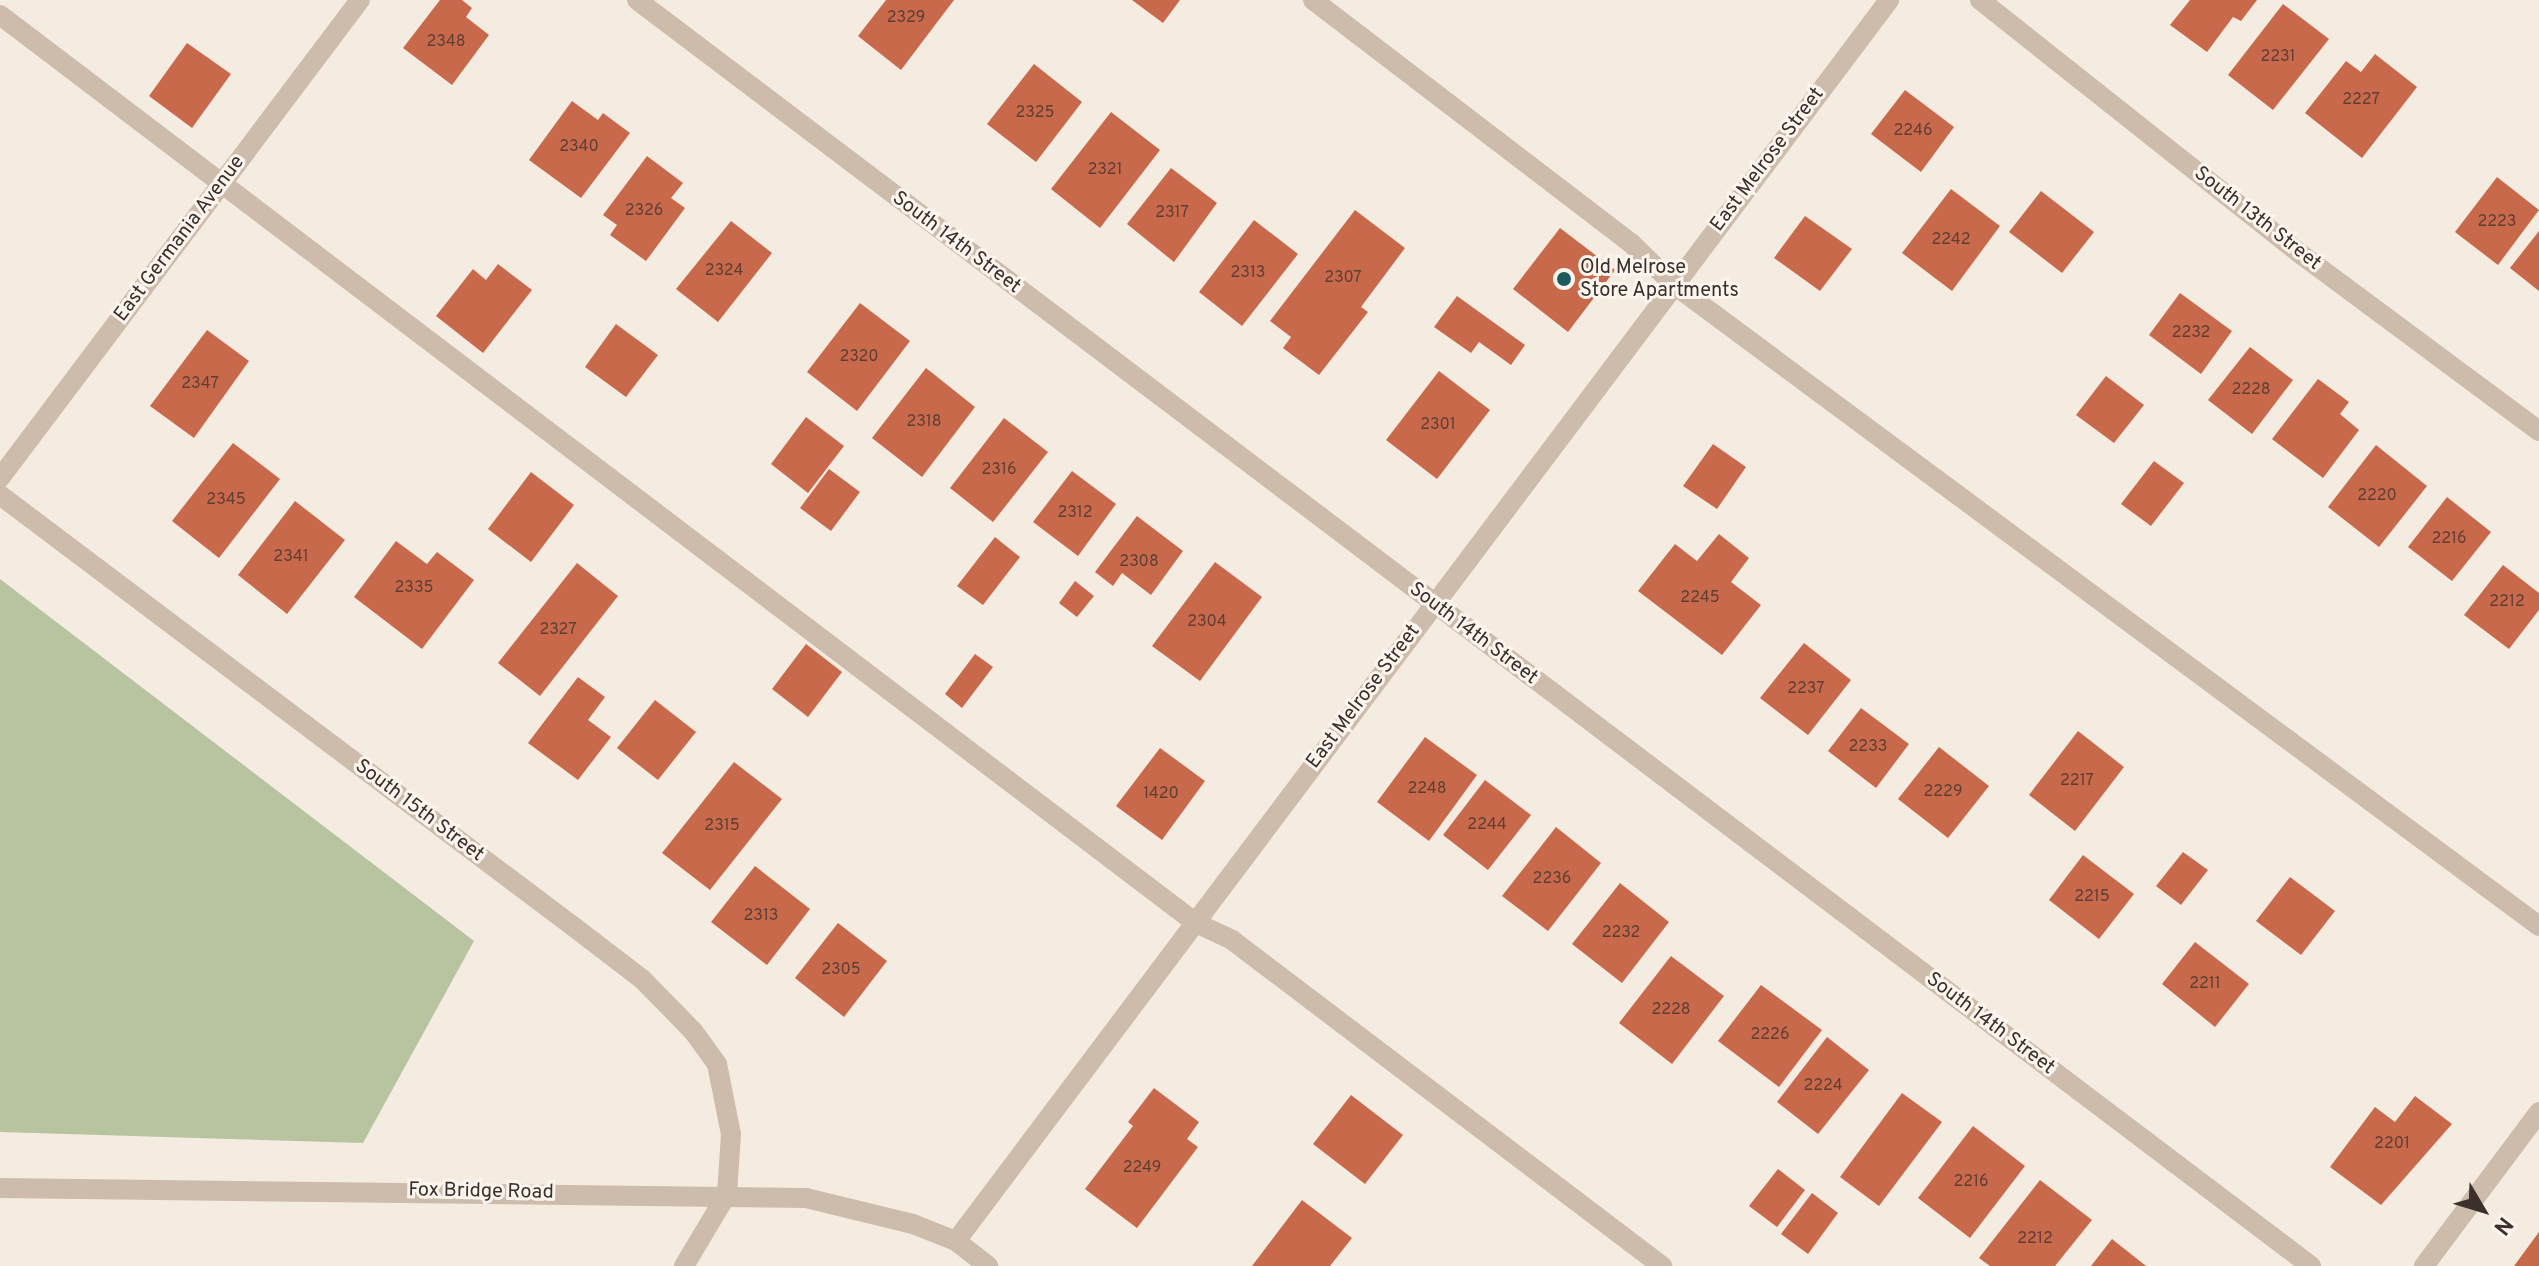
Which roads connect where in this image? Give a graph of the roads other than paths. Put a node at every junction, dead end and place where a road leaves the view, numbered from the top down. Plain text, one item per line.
1 (360, 0) edge
2 (637, 0) edge
3 (1313, 0) edge
4 (1889, 0) edge
5 (1980, 0) edge
6 (0, 15) edge
7 (222, 183) junction
8 (1673, 284) junction
9 (2539, 431) edge
10 (0, 478) edge
11 (0, 495) edge
12 (1433, 605) junction
13 (1196, 923) junction
14 (2539, 926) edge
15 (2539, 1112) edge
16 (0, 1188) edge
17 (727, 1194) junction
18 (956, 1241) junction
19 (684, 1266) edge
20 (988, 1266) edge
21 (1662, 1266) edge
22 (2311, 1266) edge
23 (2424, 1266) edge

1 - 7 street, East Germania Avenue
2 - 12 street, South 14th Street
3 - 8 street
4 - 8 street, East Melrose Street
5 - 9 street, South 13th Street
6 - 7 street
7 - 10 street, East Germania Avenue
7 - 13 street
8 - 12 street, East Melrose Street
8 - 14 street
11 - 17 street, South 15th Street
12 - 13 street, East Melrose Street
12 - 22 street, South 14th Street
13 - 18 street, East Melrose Street
13 - 21 street
15 - 23 street
16 - 17 street, Fox Bridge Road
17 - 18 street, Fox Bridge Road
17 - 19 street
18 - 20 street

